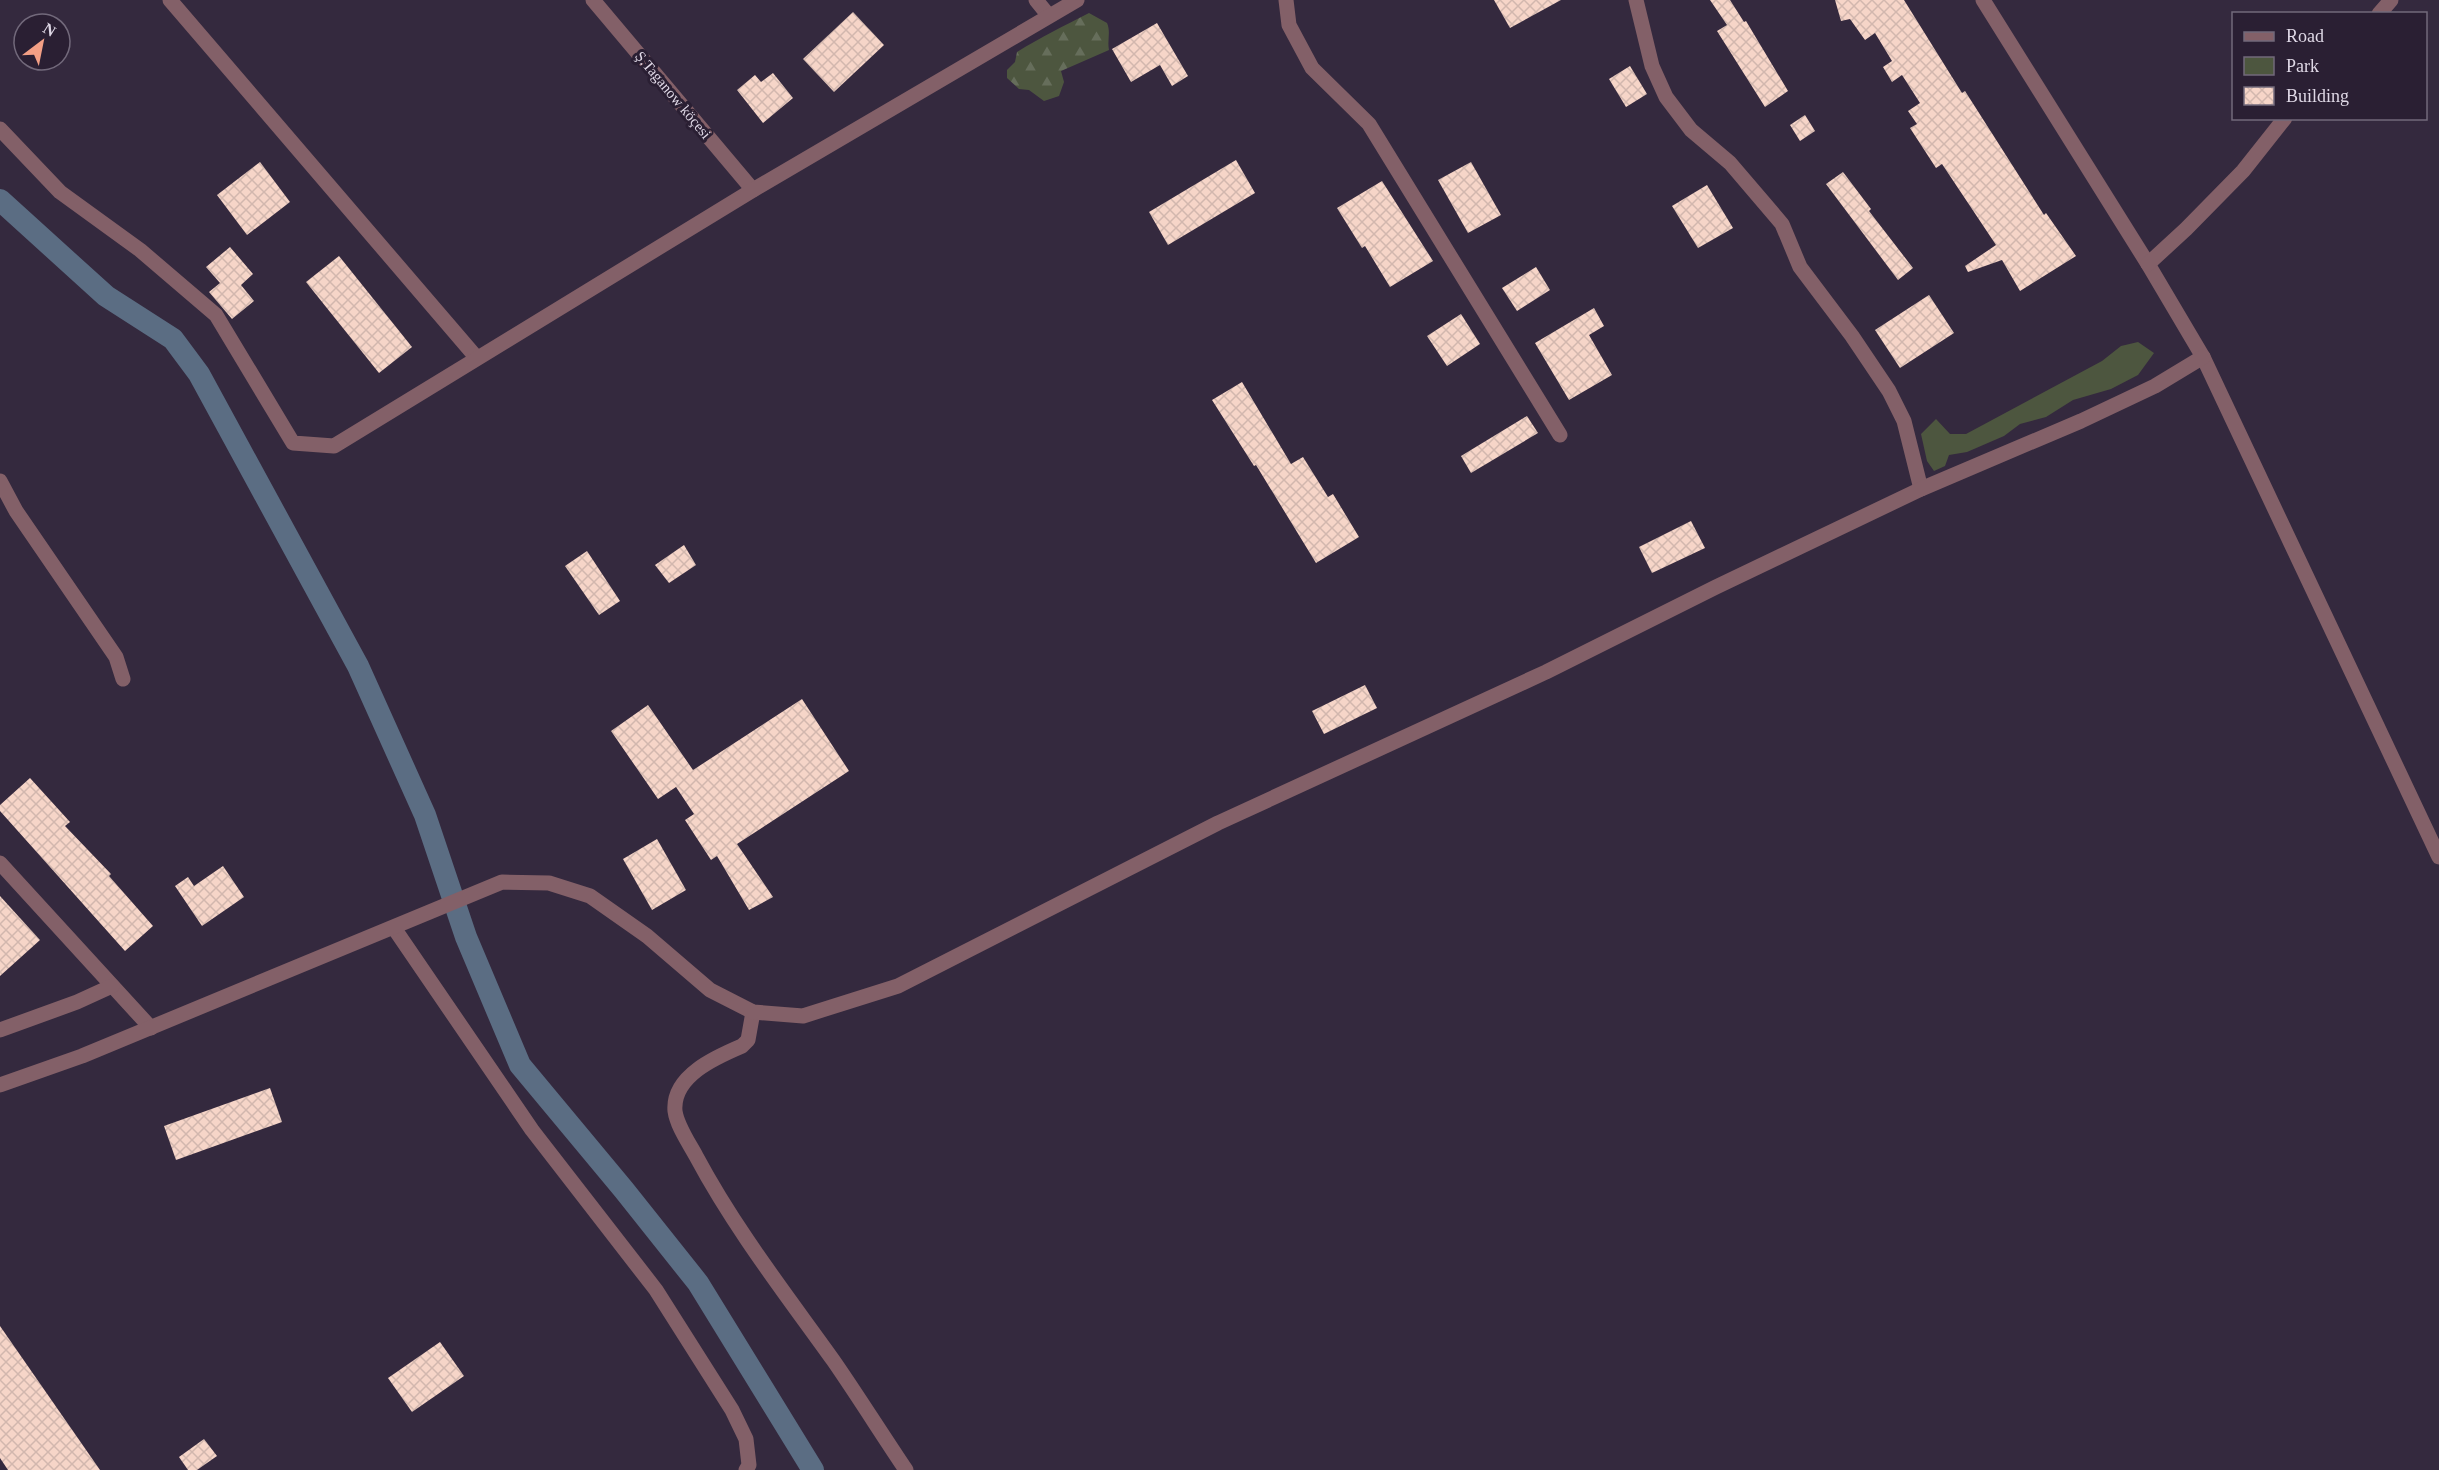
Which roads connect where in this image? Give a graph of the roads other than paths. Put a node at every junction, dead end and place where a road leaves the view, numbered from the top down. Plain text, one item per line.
1 (170, 0) edge
2 (593, 0) edge
3 (1036, 0) edge
4 (1077, 0) edge
5 (1286, 0) edge
6 (1636, 0) edge
7 (1983, 0) edge
8 (2391, 0) edge
9 (2381, 12) edge
10 (1049, 16) junction
11 (2283, 120) edge
12 (0, 129) edge
13 (753, 190) junction
14 (2148, 264) junction
15 (476, 357) junction
16 (2203, 357) junction
17 (1560, 435) dead end
18 (0, 482) edge
19 (1921, 489) junction
20 (123, 679) dead end
21 (2439, 857) edge
22 (0, 863) edge
23 (394, 928) junction
24 (112, 986) junction
25 (753, 1012) junction
26 (151, 1028) junction
27 (0, 1030) edge
28 (0, 1085) edge
29 (746, 1470) edge
30 (906, 1470) edge

1 - 15 street
2 - 13 street, Ş.Taganow köçesi
3 - 10 street
4 - 10 street
5 - 17 street
6 - 19 street
7 - 14 street
8 - 9 street
10 - 13 street
11 - 14 street
12 - 15 street
13 - 15 street
14 - 16 street
16 - 19 street
16 - 21 street
18 - 20 street
19 - 25 street
22 - 24 street
23 - 25 street
23 - 26 street
23 - 29 street
24 - 26 street
24 - 27 street
25 - 30 street
26 - 28 street

